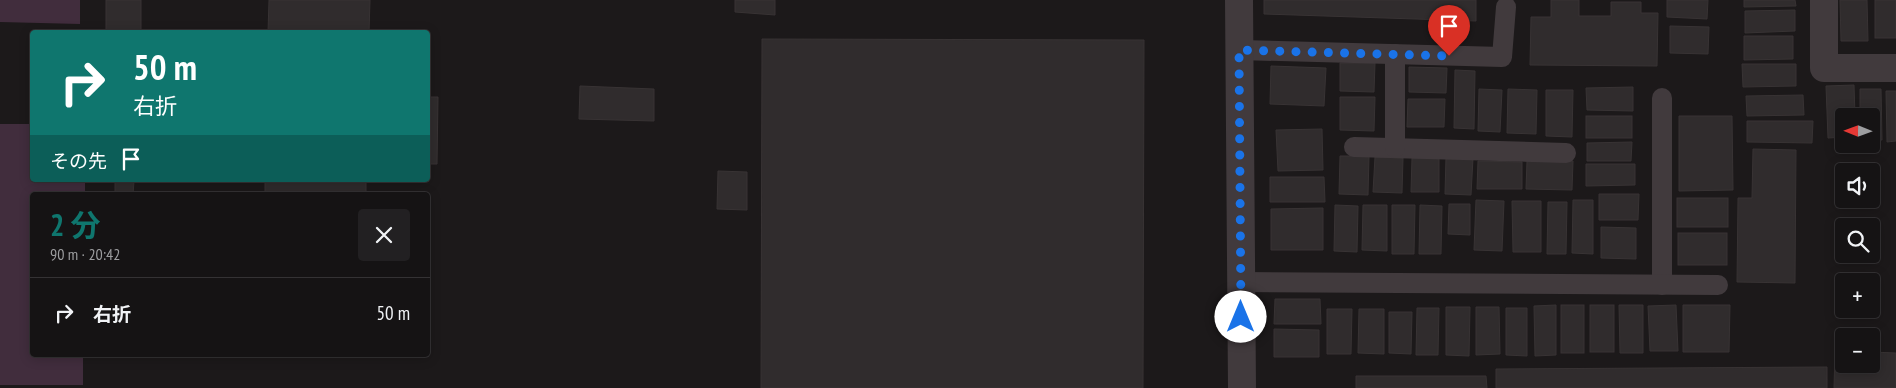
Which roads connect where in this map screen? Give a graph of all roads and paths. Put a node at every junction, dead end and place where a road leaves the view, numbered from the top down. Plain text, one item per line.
1 (1239, 0) edge
2 (1824, 0) edge
3 (1506, 7) dead end
4 (1239, 50) junction
5 (1395, 54) junction
6 (1896, 68) edge
7 (1662, 98) dead end
8 (1354, 147) dead end
9 (1395, 148) junction
10 (1566, 153) dead end
11 (1241, 282) junction
12 (1662, 285) junction
13 (1718, 285) dead end
14 (1242, 388) edge

1 - 4 street
2 - 6 street
3 - 5 lane
4 - 5 lane
4 - 11 street
5 - 9 lane
7 - 12 lane
8 - 9 lane
9 - 10 lane
11 - 12 lane
11 - 14 street
12 - 13 lane

